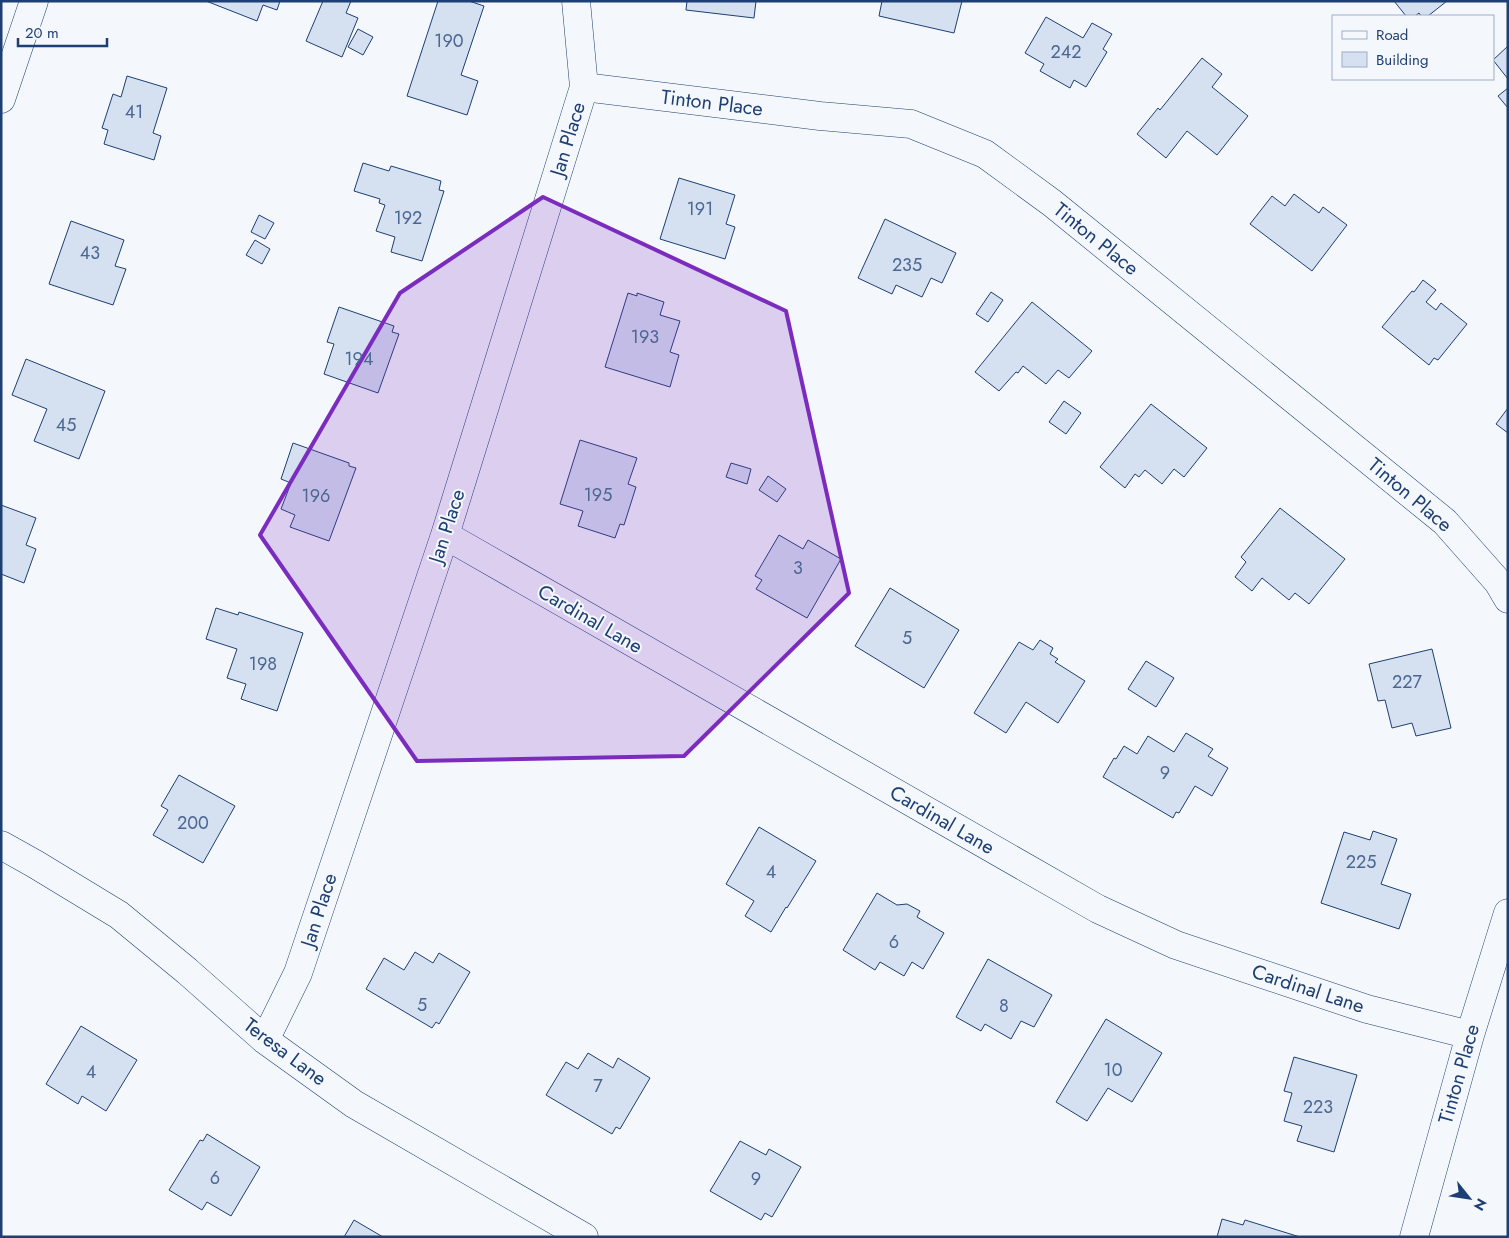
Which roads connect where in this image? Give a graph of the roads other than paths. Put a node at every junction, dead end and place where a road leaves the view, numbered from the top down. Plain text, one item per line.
1 (34, 1) edge
2 (576, 1) edge
3 (584, 87) junction
4 (1, 99) edge
5 (444, 535) junction
6 (1508, 600) edge
7 (1, 845) edge
8 (1508, 913) edge
9 (1470, 1034) junction
10 (265, 1040) junction
11 (584, 1237) edge
12 (1414, 1237) edge

1 - 4 street
2 - 3 street, Jan Place
3 - 5 street, Jan Place
3 - 6 street, Tinton Place
5 - 9 street, Cardinal Lane
5 - 10 street, Jan Place
7 - 10 street, Teresa Lane
8 - 9 street, Tinton Place
9 - 12 street, Tinton Place
10 - 11 street, Teresa Lane

